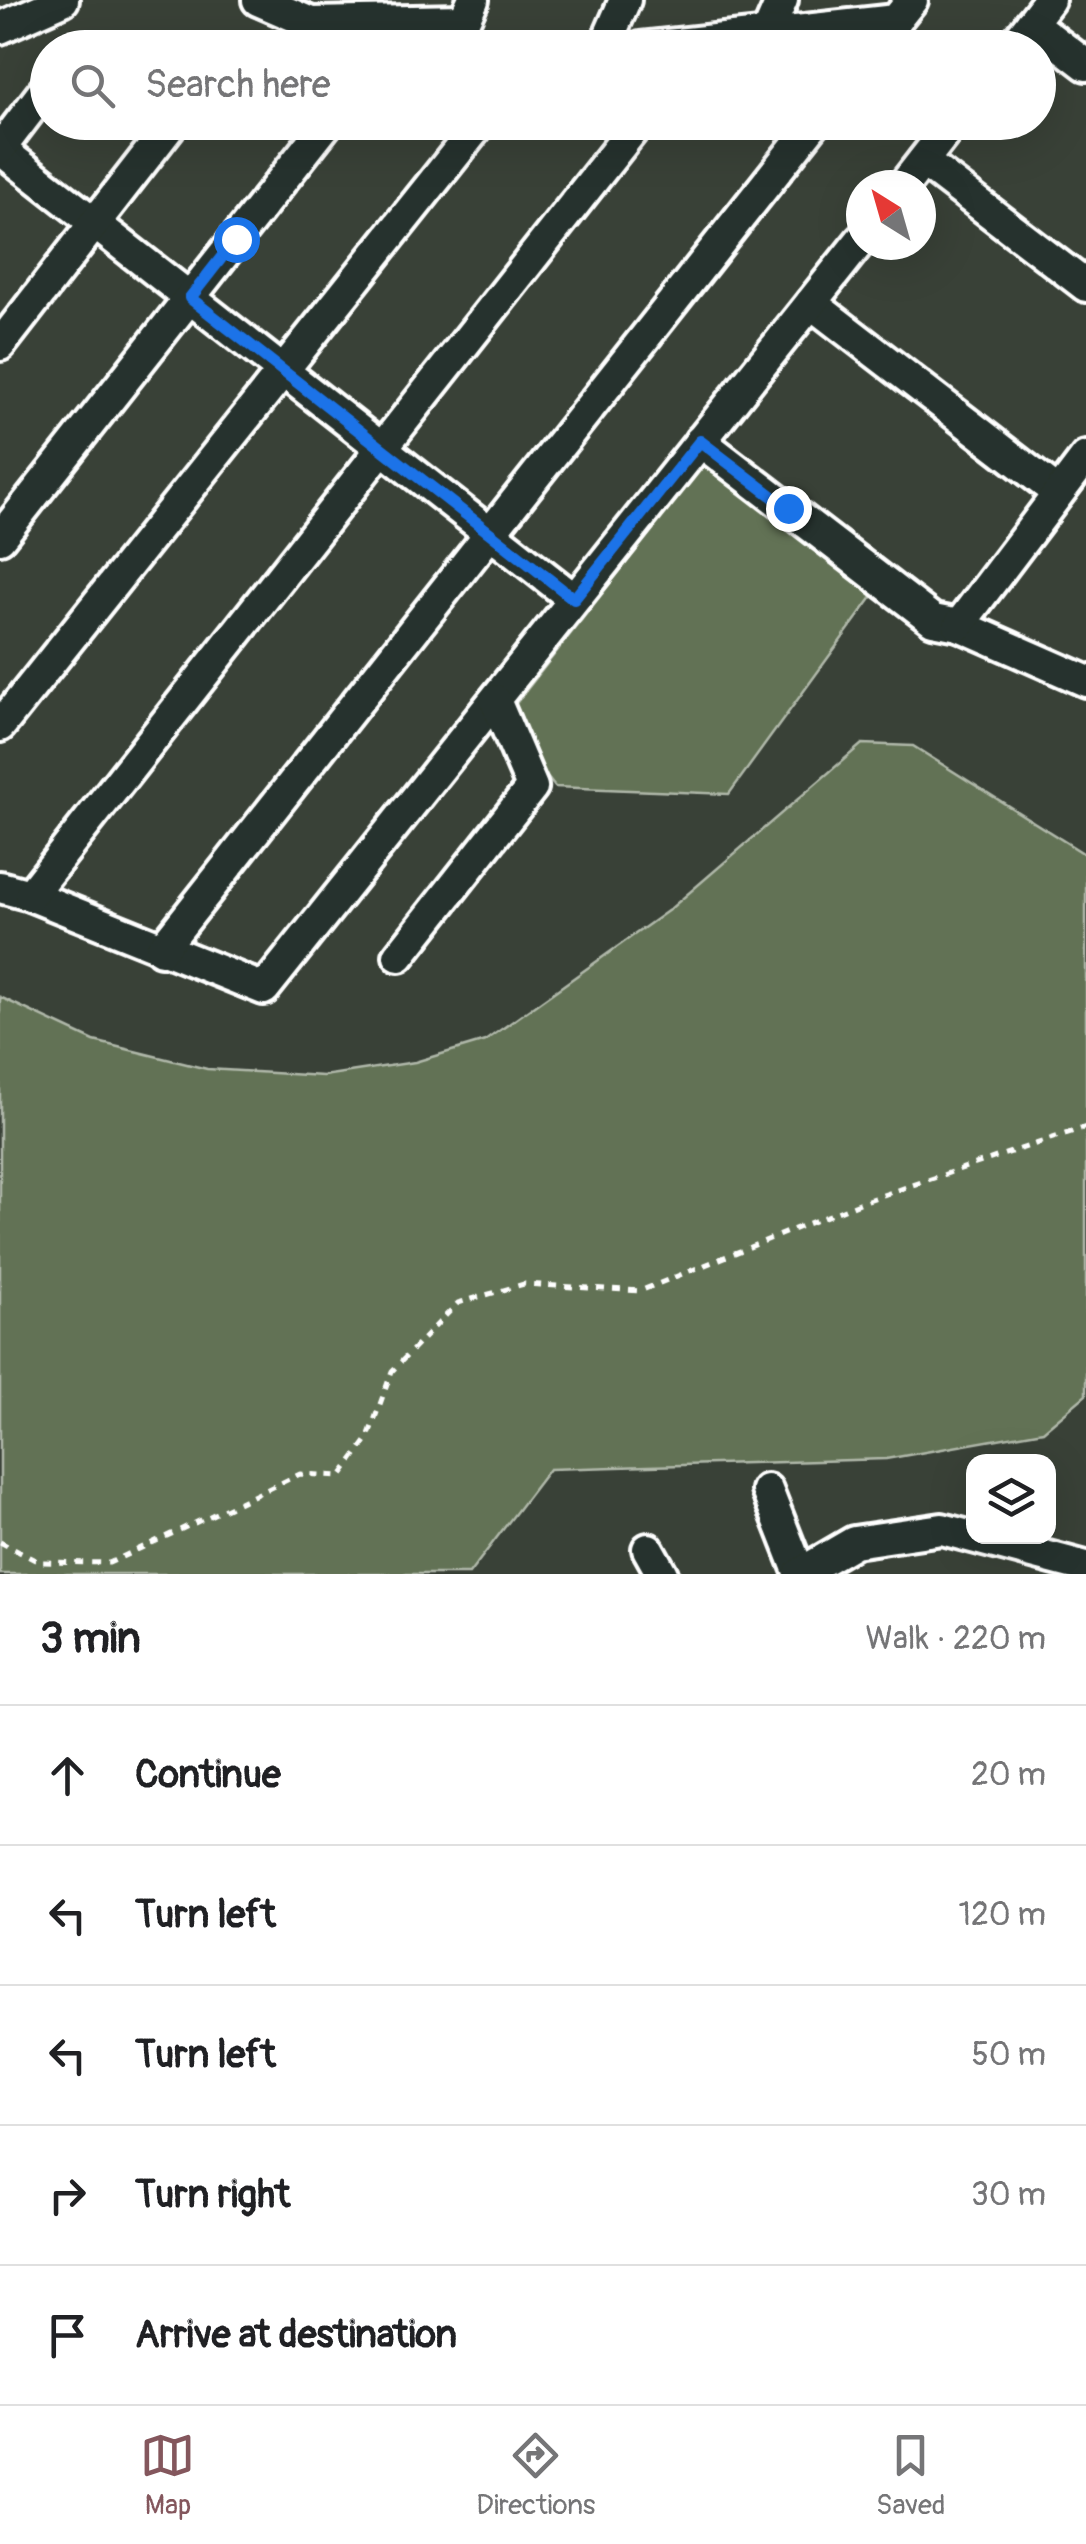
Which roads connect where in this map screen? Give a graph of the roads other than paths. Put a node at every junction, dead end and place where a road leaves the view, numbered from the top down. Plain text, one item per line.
1 (62, 0) edge
2 (258, 0) edge
3 (473, 0) edge
4 (625, 0) edge
5 (782, 0) edge
6 (904, 10) edge
7 (316, 12) edge
8 (0, 28) edge
9 (612, 30) edge
10 (768, 30) edge
11 (789, 30) edge
12 (888, 30) edge
13 (1056, 30) edge
14 (1086, 65) edge
15 (30, 110) edge
16 (160, 140) edge
17 (314, 140) edge
18 (467, 140) edge
19 (625, 140) edge
20 (801, 140) edge
21 (939, 140) edge
22 (0, 149) edge
23 (916, 170) edge
24 (936, 187) edge
25 (95, 223) junction
26 (846, 259) edge
27 (1086, 286) edge
28 (190, 298) junction
29 (811, 303) junction
30 (0, 344) edge
31 (283, 370) junction
32 (700, 441) junction
33 (382, 448) junction
34 (1075, 477) edge
35 (490, 533) junction
36 (0, 538) edge
37 (574, 599) junction
38 (959, 624) junction
39 (1086, 681) edge
40 (495, 700) junction
41 (0, 726) edge
42 (0, 887) edge
43 (30, 895) junction
44 (161, 950) junction
45 (399, 956) dead end
46 (767, 1490) dead end
47 (1081, 1569) edge
48 (799, 1574) edge

1 - 8 street
2 - 7 street
3 - 7 street
4 - 9 street
5 - 10 street
6 - 11 street
6 - 12 street
13 - 14 street
15 - 22 street
16 - 25 street
17 - 28 street
18 - 31 street
19 - 33 street
20 - 35 street
21 - 23 street
22 - 25 street
24 - 27 street
25 - 28 street
25 - 30 street
26 - 29 street
28 - 31 street
28 - 36 street
29 - 32 street
29 - 34 street
31 - 33 street
31 - 41 street
32 - 37 street
32 - 38 street
33 - 35 street
33 - 43 street
34 - 38 street
35 - 37 street
35 - 44 street
37 - 40 street
38 - 39 street
40 - 44 street
40 - 45 street
42 - 43 street
43 - 44 street
46 - 48 street
47 - 48 street

